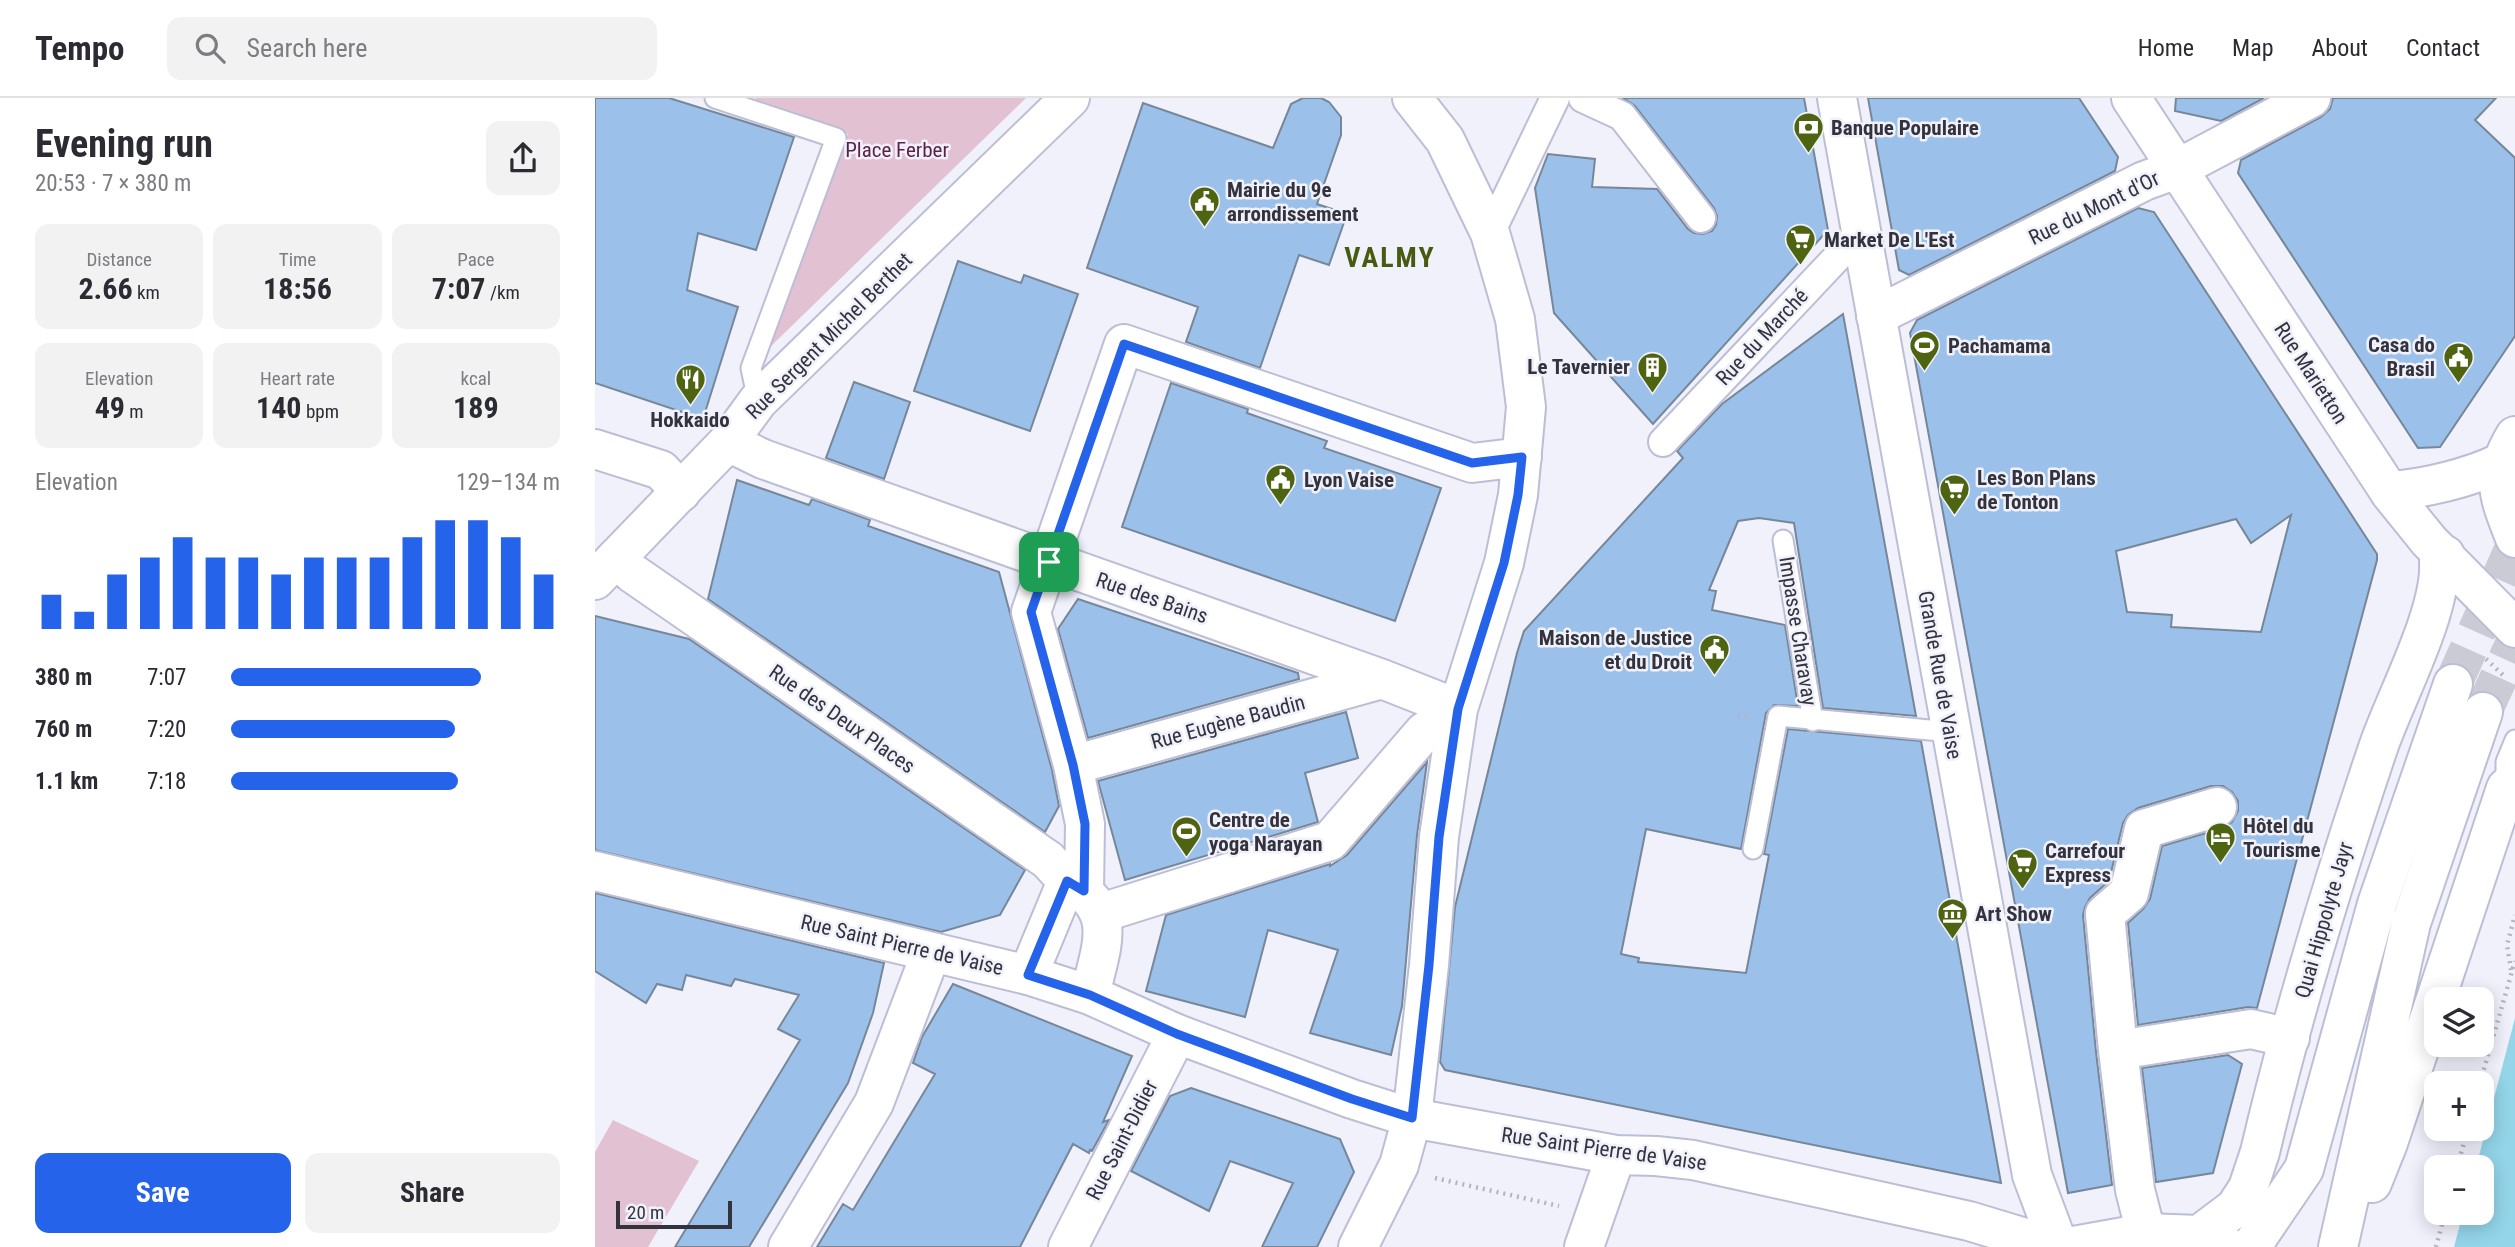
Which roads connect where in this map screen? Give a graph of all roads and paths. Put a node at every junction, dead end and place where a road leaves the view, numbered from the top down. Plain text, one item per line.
1 (715, 98) edge
2 (1070, 98) edge
3 (1412, 98) edge
4 (1555, 98) edge
5 (1583, 98) edge
6 (1837, 98) edge
7 (2131, 98) edge
8 (2311, 98) edge
9 (2177, 169) junction
10 (1701, 218) dead end
11 (1861, 232) junction
12 (1490, 233) junction
13 (1877, 316) junction
14 (758, 401) junction
15 (729, 442) junction
16 (1663, 442) dead end
17 (595, 449) edge
18 (2507, 449) edge
19 (1522, 457) junction
20 (2389, 491) junction
21 (681, 492) junction
22 (2515, 538) edge
23 (1783, 540) dead end
24 (2445, 555) junction
25 (1049, 562) junction
26 (606, 569) edge
27 (2515, 628) edge
28 (1382, 680) junction
29 (2453, 684) tunnel mouth
30 (1458, 709) junction
31 (2483, 712) tunnel mouth
32 (1813, 721) junction
33 (1951, 732) junction
34 (2515, 740) edge
35 (1073, 765) junction
36 (2510, 784) edge
37 (2217, 807) dead end
38 (1753, 849) dead end
39 (595, 871) edge
40 (1084, 895) junction
41 (2515, 915) edge
42 (932, 953) junction
43 (2515, 961) edge
44 (2511, 971) junction
45 (1028, 975) junction
46 (1090, 995) junction
47 (1177, 1034) junction
48 (2290, 1038) junction
49 (2117, 1050) junction
50 (2483, 1071) edge
51 (1412, 1118) junction
52 (1616, 1155) junction
53 (1432, 1177) dead end
54 (1566, 1206) dead end
55 (2442, 1225) edge
56 (2146, 1233) junction
57 (2214, 1241) edge
58 (788, 1247) edge
59 (1068, 1247) edge
60 (1358, 1247) edge
61 (1584, 1247) edge
62 (2057, 1247) edge
63 (2068, 1247) edge
64 (2251, 1247) edge
65 (2338, 1247) edge
66 (2346, 1247) edge
67 (2436, 1247) edge

1 - 14 lane
2 - 14 street, Rue Sergent Michel Berthet
3 - 12 street
4 - 12 street
5 - 10 street
6 - 11 street, Grande Rue de Vaise
7 - 9 street, Rue Marietton
8 - 9 street, Rue du Mont d'Or
9 - 13 street, Rue du Mont d'Or
9 - 20 street, Rue Marietton
11 - 13 street, Grande Rue de Vaise
11 - 16 street, Rue du Marché
12 - 19 street
13 - 33 street, Grande Rue de Vaise
14 - 15 street, Rue Sergent Michel Berthet
15 - 21 street, Rue Sergent Michel Berthet
15 - 25 street, Rue des Bains
17 - 21 street
18 - 20 street
18 - 22 street
19 - 25 street
19 - 30 street
20 - 24 street, Rue Marietton
21 - 26 street, Rue Sergent Michel Berthet
23 - 32 lane, Impasse Charavay
24 - 27 street, Rue Marietton
24 - 48 street, Quai Hippolyte Jayr
25 - 28 street, Rue des Bains
25 - 35 street
26 - 40 street, Rue des Deux Places
28 - 30 street, Rue des Bains
28 - 35 street, Rue Eugène Baudin
29 - 64 street
30 - 40 street
30 - 51 street
31 - 65 street
32 - 33 lane, Impasse Charavay
32 - 38 lane, Impasse Charavay
33 - 62 street, Grande Rue de Vaise
34 - 36 lane
35 - 40 street
36 - 66 street
37 - 49 street
39 - 42 street, Rue Saint Pierre de Vaise
40 - 45 street
40 - 46 street
41 - 44 path
42 - 45 street, Rue Saint Pierre de Vaise
42 - 58 street
43 - 44 path
44 - 50 path
45 - 46 street, Rue Saint Pierre de Vaise
46 - 47 street, Rue Saint Pierre de Vaise
47 - 51 street, Rue Saint Pierre de Vaise
47 - 59 street, Rue Saint-Didier
48 - 49 street
48 - 57 street, Quai Hippolyte Jayr
49 - 56 street
51 - 52 street, Rue Saint Pierre de Vaise
51 - 60 street
52 - 61 street
52 - 62 street, Rue Saint Pierre de Vaise
53 - 54 path
55 - 67 path
56 - 57 street
56 - 63 street

